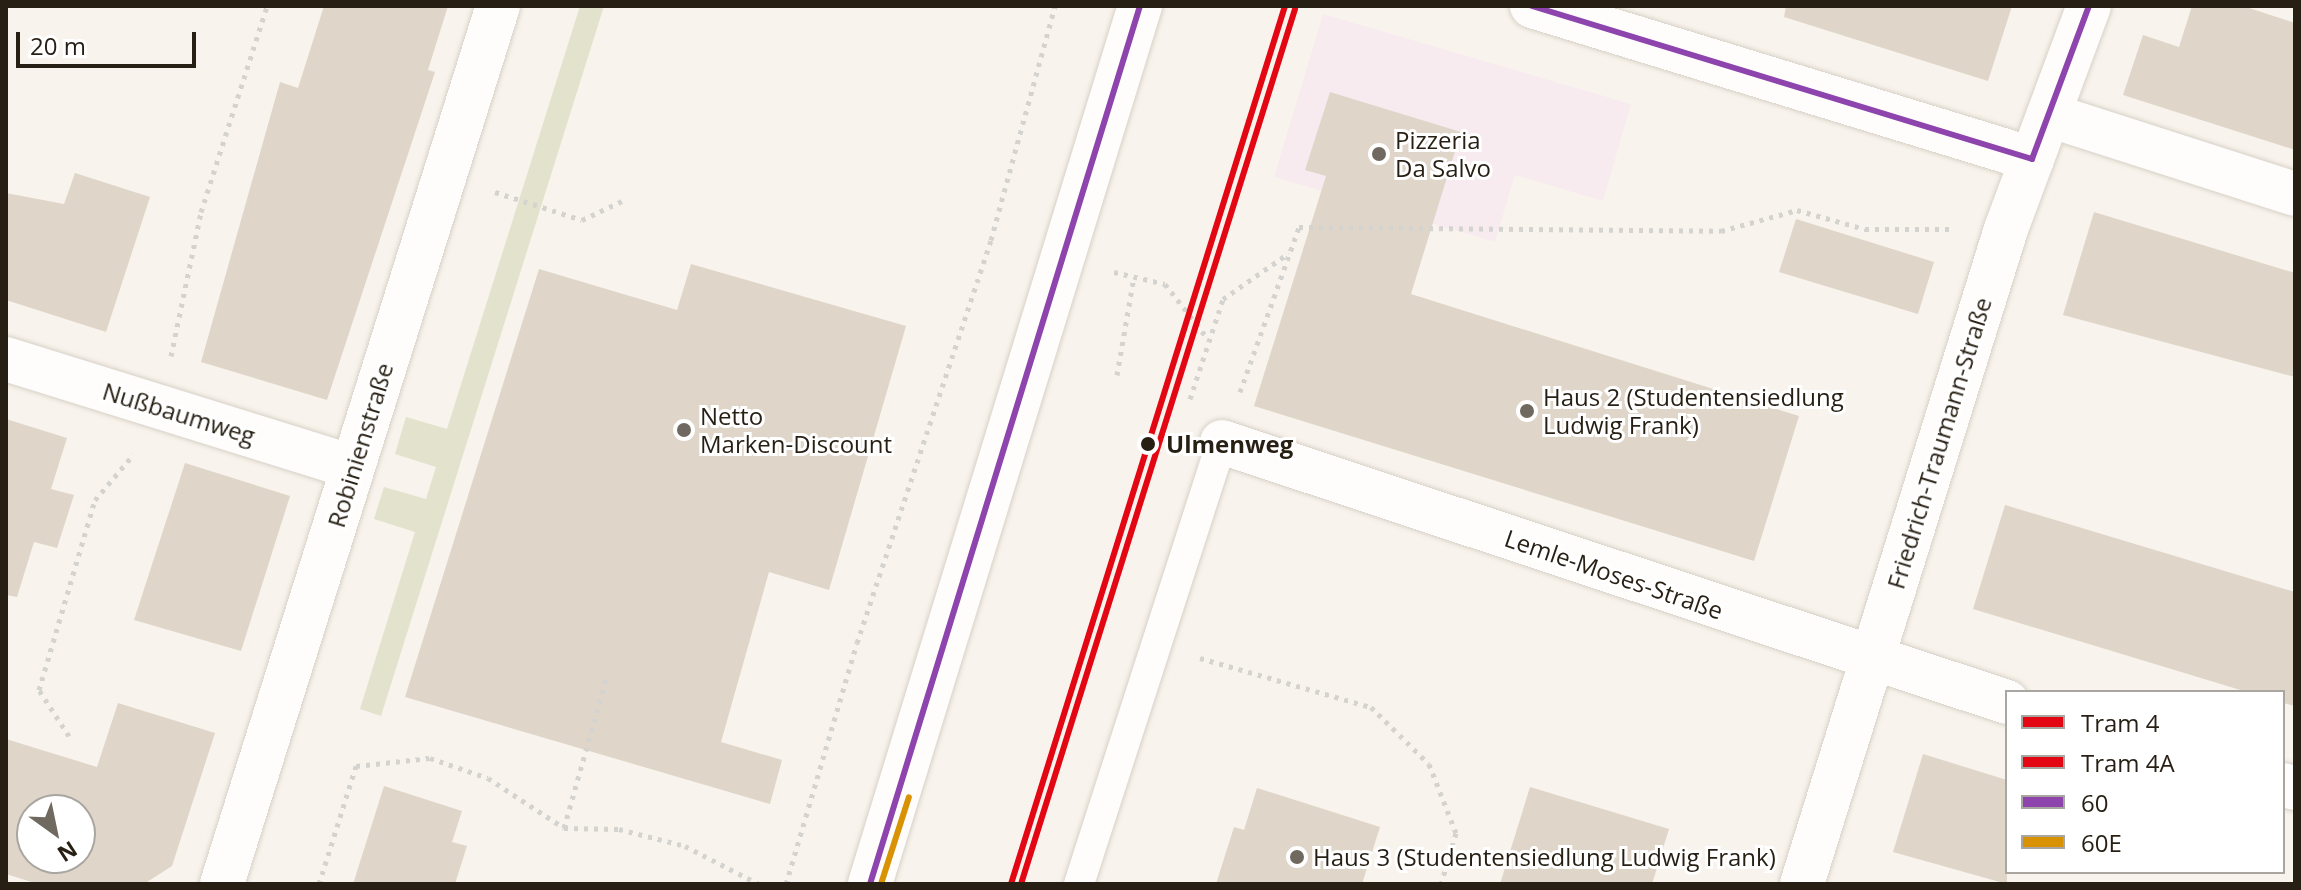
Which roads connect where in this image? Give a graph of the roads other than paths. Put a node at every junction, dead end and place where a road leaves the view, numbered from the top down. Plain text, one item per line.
1 (498, 6) edge
2 (1140, 6) edge
3 (1532, 6) edge
4 (2089, 6) edge
5 (2049, 115) junction
6 (2032, 159) junction
7 (2295, 194) edge
8 (6, 359) edge
9 (1222, 442) joint
10 (353, 467) junction
11 (1871, 661) junction
12 (2005, 701) edge
13 (222, 884) edge
14 (870, 884) edge
15 (1079, 884) edge
16 (1802, 884) edge

1 - 10 street, Robinienstraße
2 - 14 street
3 - 6 street
4 - 5 street, Friedrich-Traumann-Straße
5 - 6 street, Friedrich-Traumann-Straße
5 - 7 street
6 - 11 street, Friedrich-Traumann-Straße
8 - 10 street, Nußbaumweg
9 - 11 street, Lemle-Moses-Straße
9 - 15 lane
10 - 13 street, Robinienstraße
11 - 12 street, Lemle-Moses-Straße
11 - 16 street, Friedrich-Traumann-Straße

